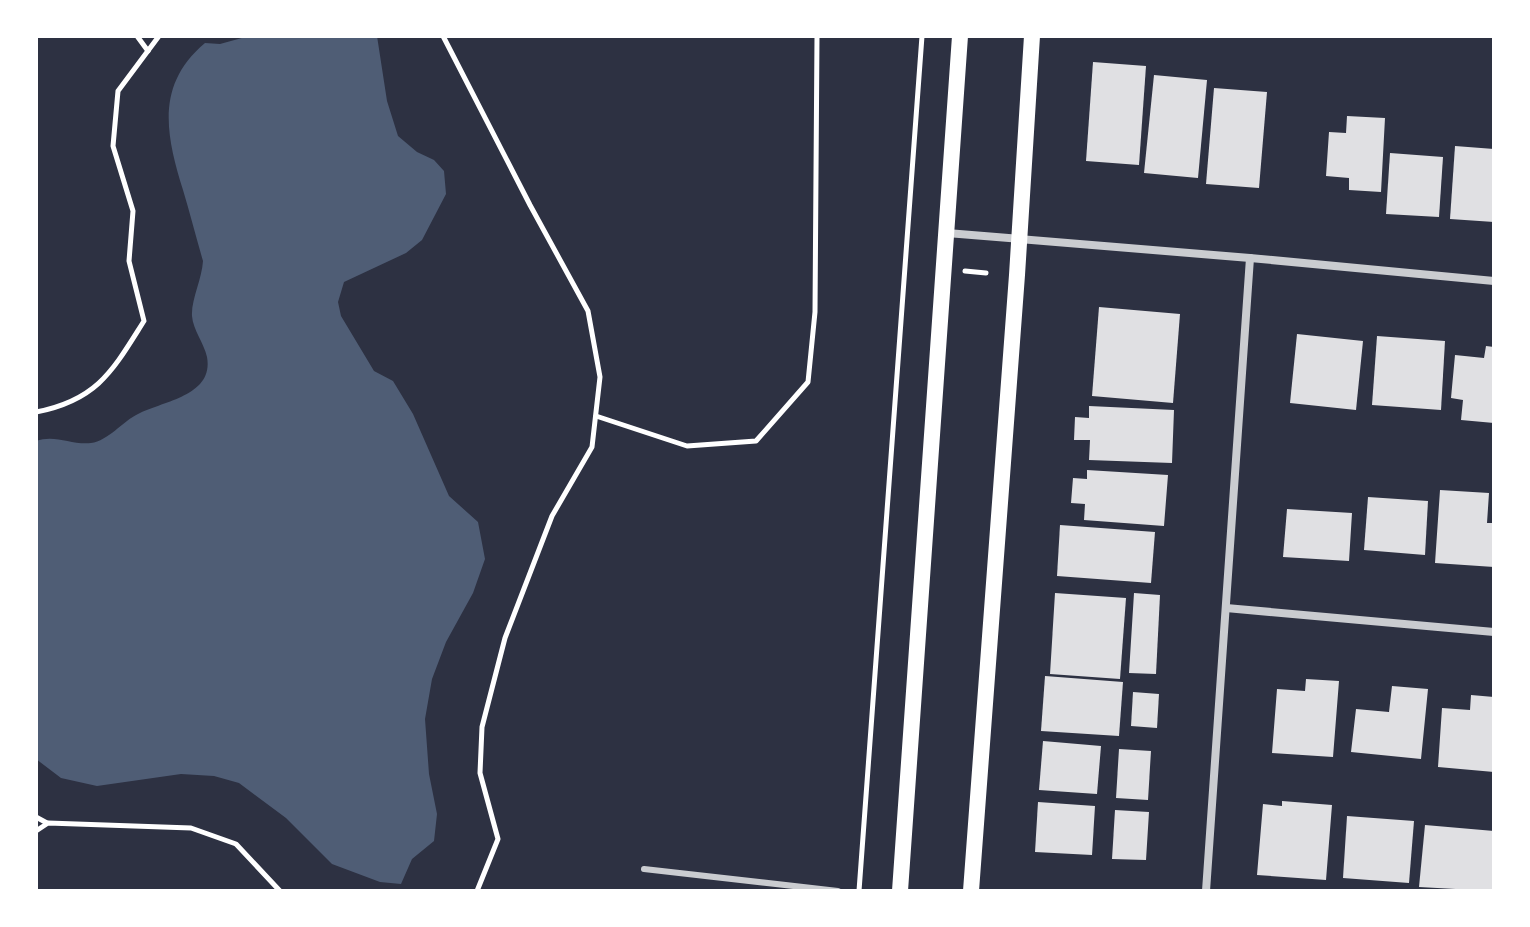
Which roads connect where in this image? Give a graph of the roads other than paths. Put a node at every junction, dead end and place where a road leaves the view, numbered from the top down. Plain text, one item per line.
1 (960, 36) edge
2 (1032, 36) edge
3 (947, 233) junction
4 (1020, 238) junction
5 (1250, 258) junction
6 (1494, 281) edge
7 (1226, 608) junction
8 (1494, 632) edge
9 (644, 869) dead end
10 (838, 891) edge
11 (900, 891) edge
12 (971, 891) edge
13 (1206, 891) edge

1 - 3 main road
2 - 4 main road
3 - 4 street
3 - 11 main road
4 - 5 street
4 - 12 main road
5 - 6 street
5 - 7 street
7 - 8 street
7 - 13 street
9 - 10 lane

